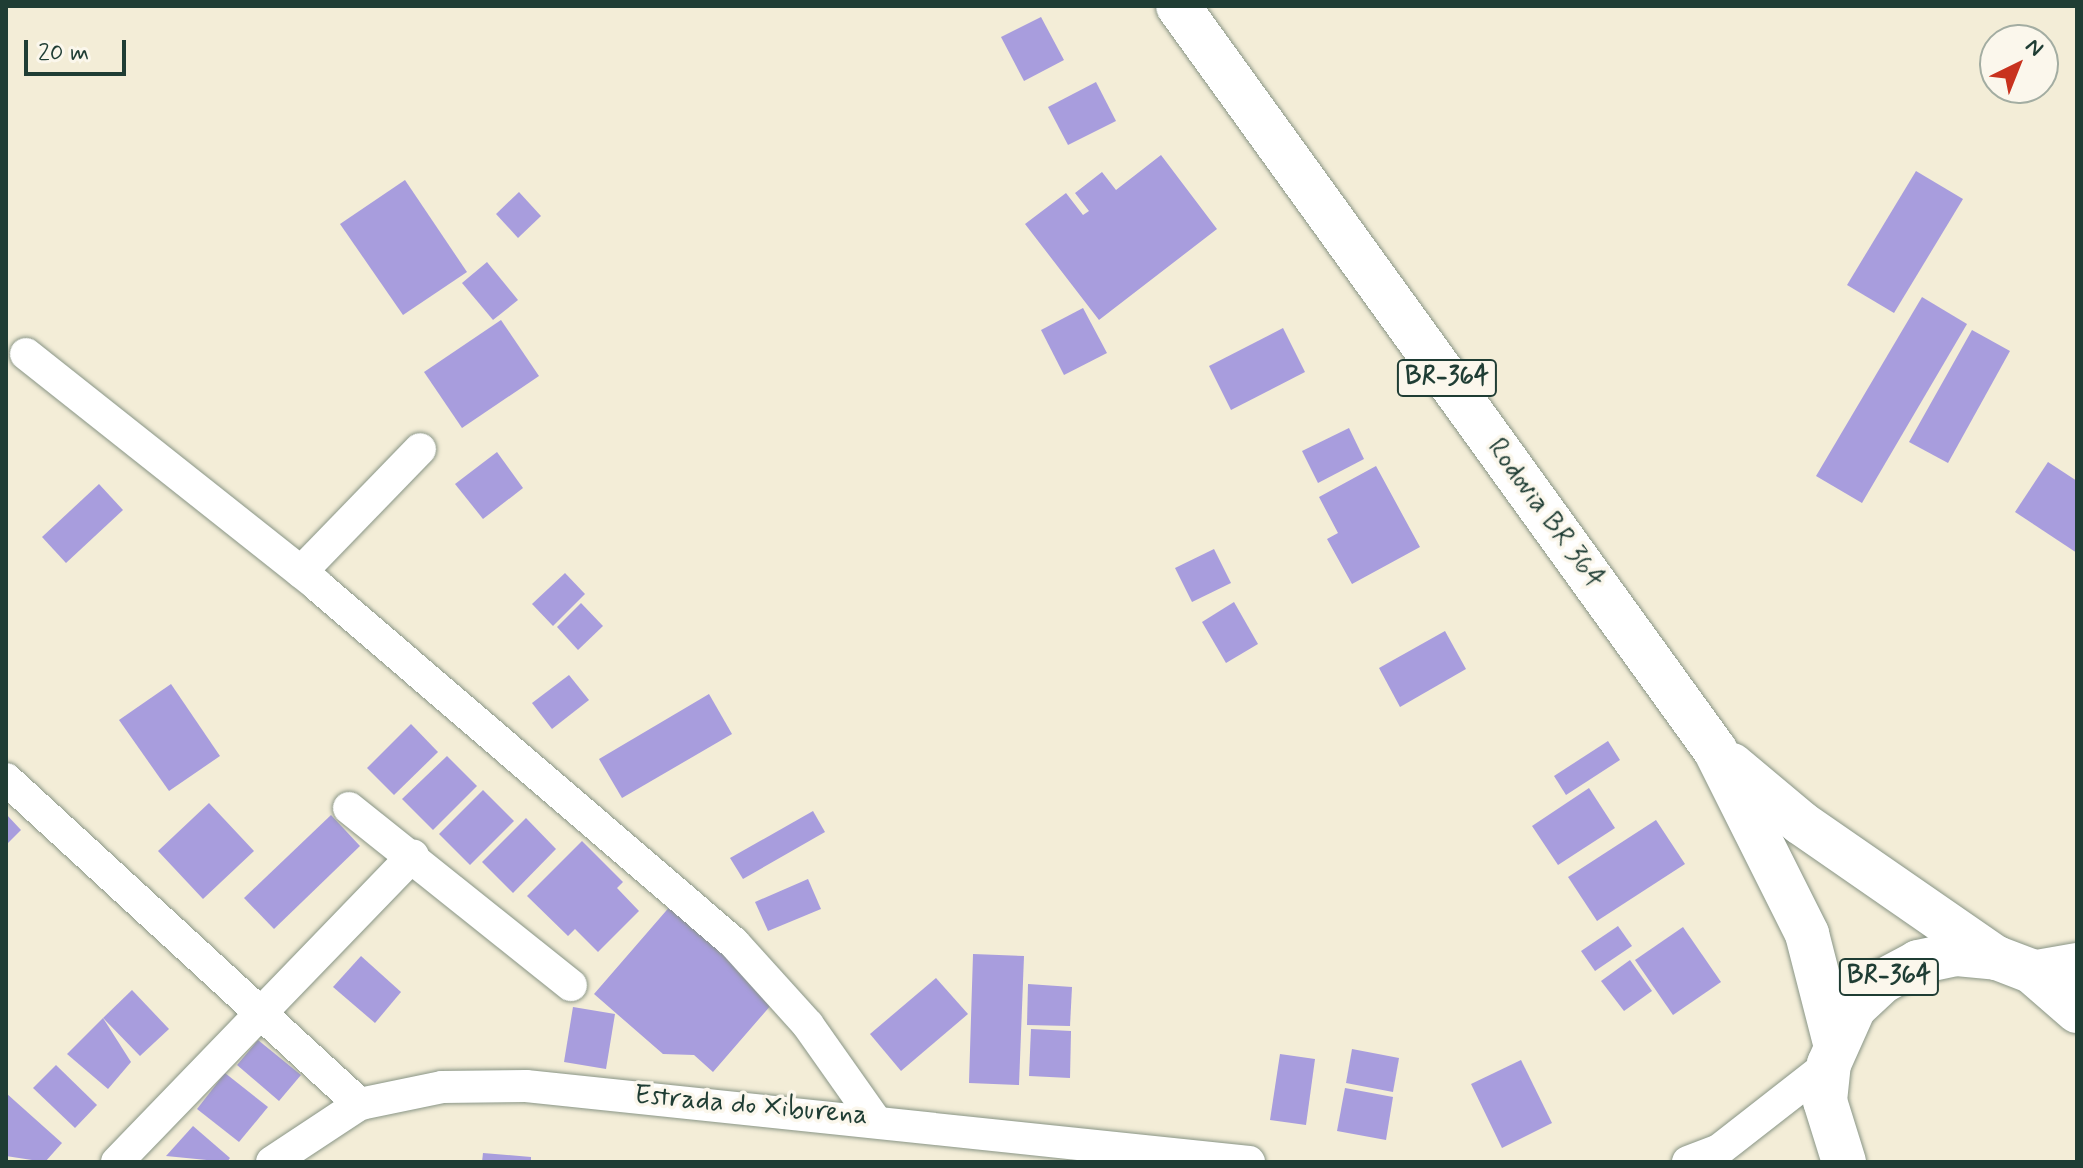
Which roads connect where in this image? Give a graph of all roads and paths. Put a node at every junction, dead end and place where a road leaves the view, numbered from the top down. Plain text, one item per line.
1 (1178, 6) edge
2 (26, 354) dead end
3 (420, 449) dead end
4 (301, 572) junction
5 (1715, 750) junction
6 (6, 779) edge
7 (349, 808) dead end
8 (413, 856) junction
9 (2077, 963) edge
10 (2014, 964) junction
11 (571, 985) dead end
12 (262, 1008) junction
13 (2077, 1011) edge
14 (1832, 1053) junction
15 (360, 1104) junction
16 (873, 1117) junction
17 (117, 1162) edge
18 (272, 1162) edge
19 (1249, 1162) edge
20 (1688, 1162) edge
21 (1844, 1162) edge

1 - 5 main road, Rodovia BR 364 / BR-364
2 - 4 street
3 - 4 street
4 - 16 street
5 - 10 main road, Rodovia BR 364 / BR-364
5 - 14 main road, Rodovia BR 364 / BR-364
6 - 12 street
7 - 8 street
8 - 11 street
8 - 12 street
9 - 10 street
10 - 13 main road, Rodovia BR 364 / BR-364
10 - 14 main road, Rodovia BR 364 / BR-364
12 - 15 street
12 - 17 street
14 - 20 street
14 - 21 main road, Rodovia BR 364 / BR-364
15 - 16 street, Estrada do Xiburena
15 - 18 street, Estrada do Xiburena
16 - 19 street, Estrada do Xiburena

